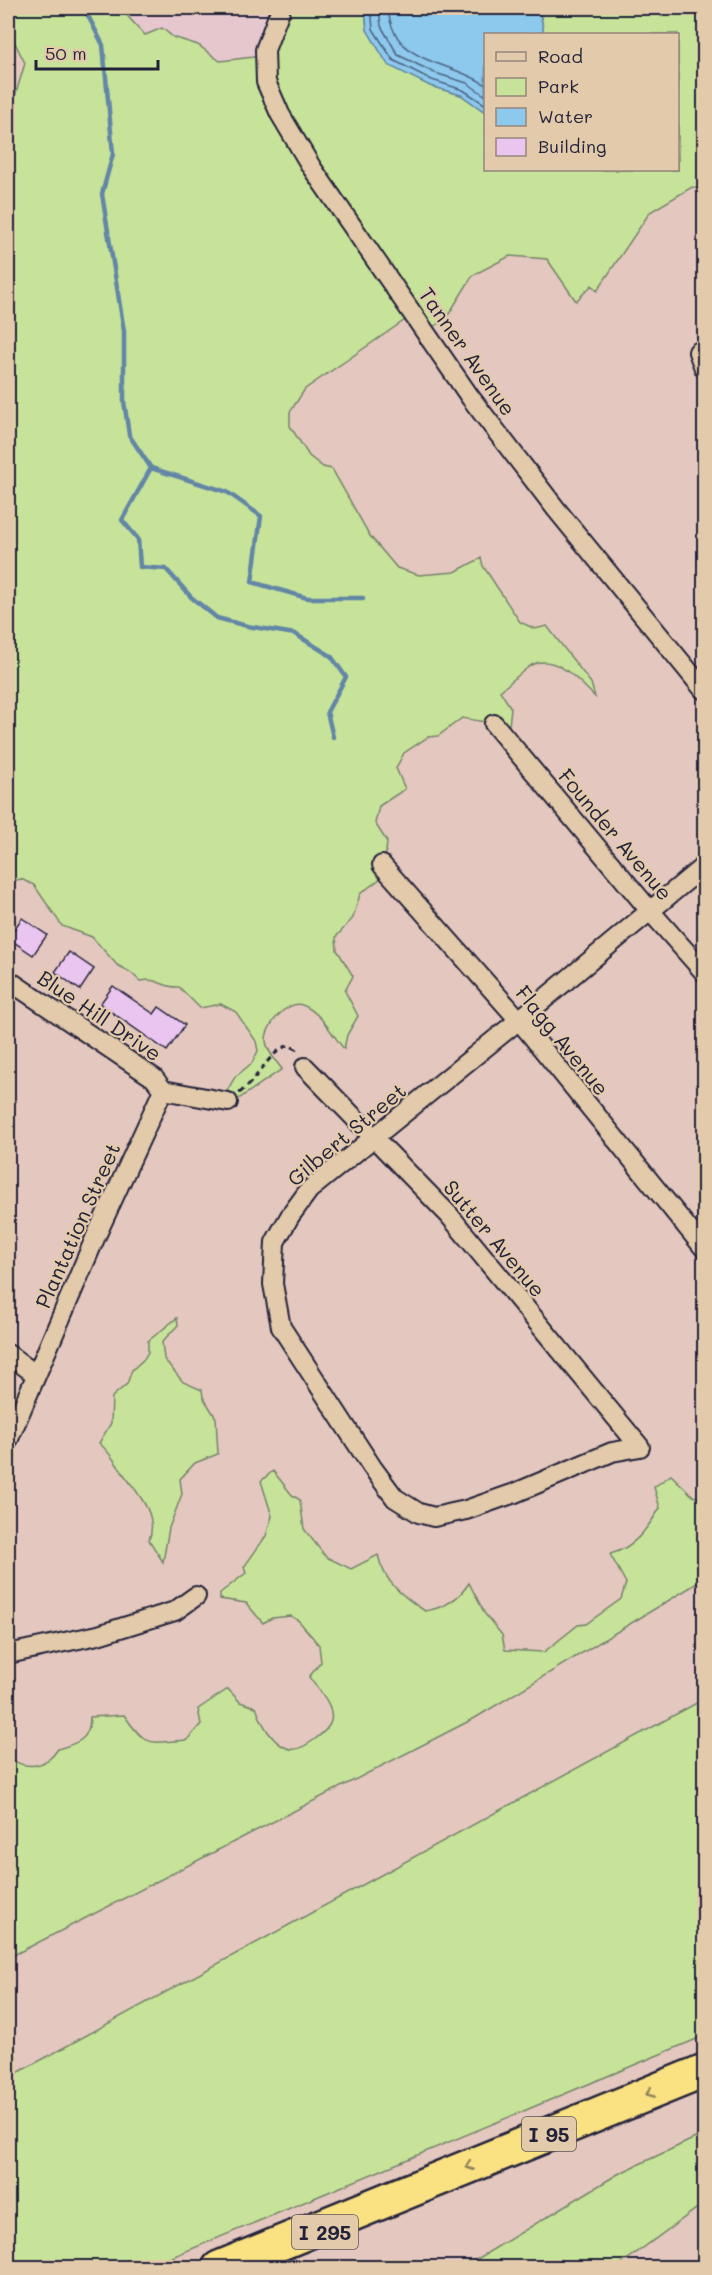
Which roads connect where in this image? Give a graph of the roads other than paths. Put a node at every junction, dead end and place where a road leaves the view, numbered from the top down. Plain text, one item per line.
1 (280, 8) edge
2 (705, 690) edge
3 (494, 723) dead end
4 (382, 865) dead end
5 (705, 867) edge
6 (651, 912) junction
7 (705, 972) edge
8 (8, 980) edge
9 (519, 1020) junction
10 (305, 1067) road end
11 (163, 1090) junction
12 (228, 1102) road end
13 (375, 1137) junction
14 (705, 1248) edge
15 (8, 1354) edge
16 (35, 1374) junction
17 (8, 1441) edge
18 (419, 1513) joint
19 (196, 1596) dead end
20 (8, 1654) edge
21 (705, 2071) edge
22 (394, 2196) junction
23 (219, 2268) edge
24 (256, 2268) edge

1 - 2 street, Tanner Avenue
3 - 6 street, Founder Avenue
4 - 9 street, Flagg Avenue
5 - 6 street, Gilbert Street
6 - 7 street, Founder Avenue
6 - 9 street, Gilbert Street
8 - 11 street, Blue Hill Drive
9 - 13 street, Gilbert Street
9 - 14 street, Flagg Avenue
10 - 13 street, Sutter Avenue
11 - 12 street
11 - 16 street, Plantation Street
13 - 18 street, Gilbert Street
13 - 18 street, Sutter Avenue
15 - 16 street
16 - 17 street, Plantation Street
19 - 20 street
21 -> 22 highway, I 95
22 - 23 highway, I 95
22 - 24 highway, I 295

